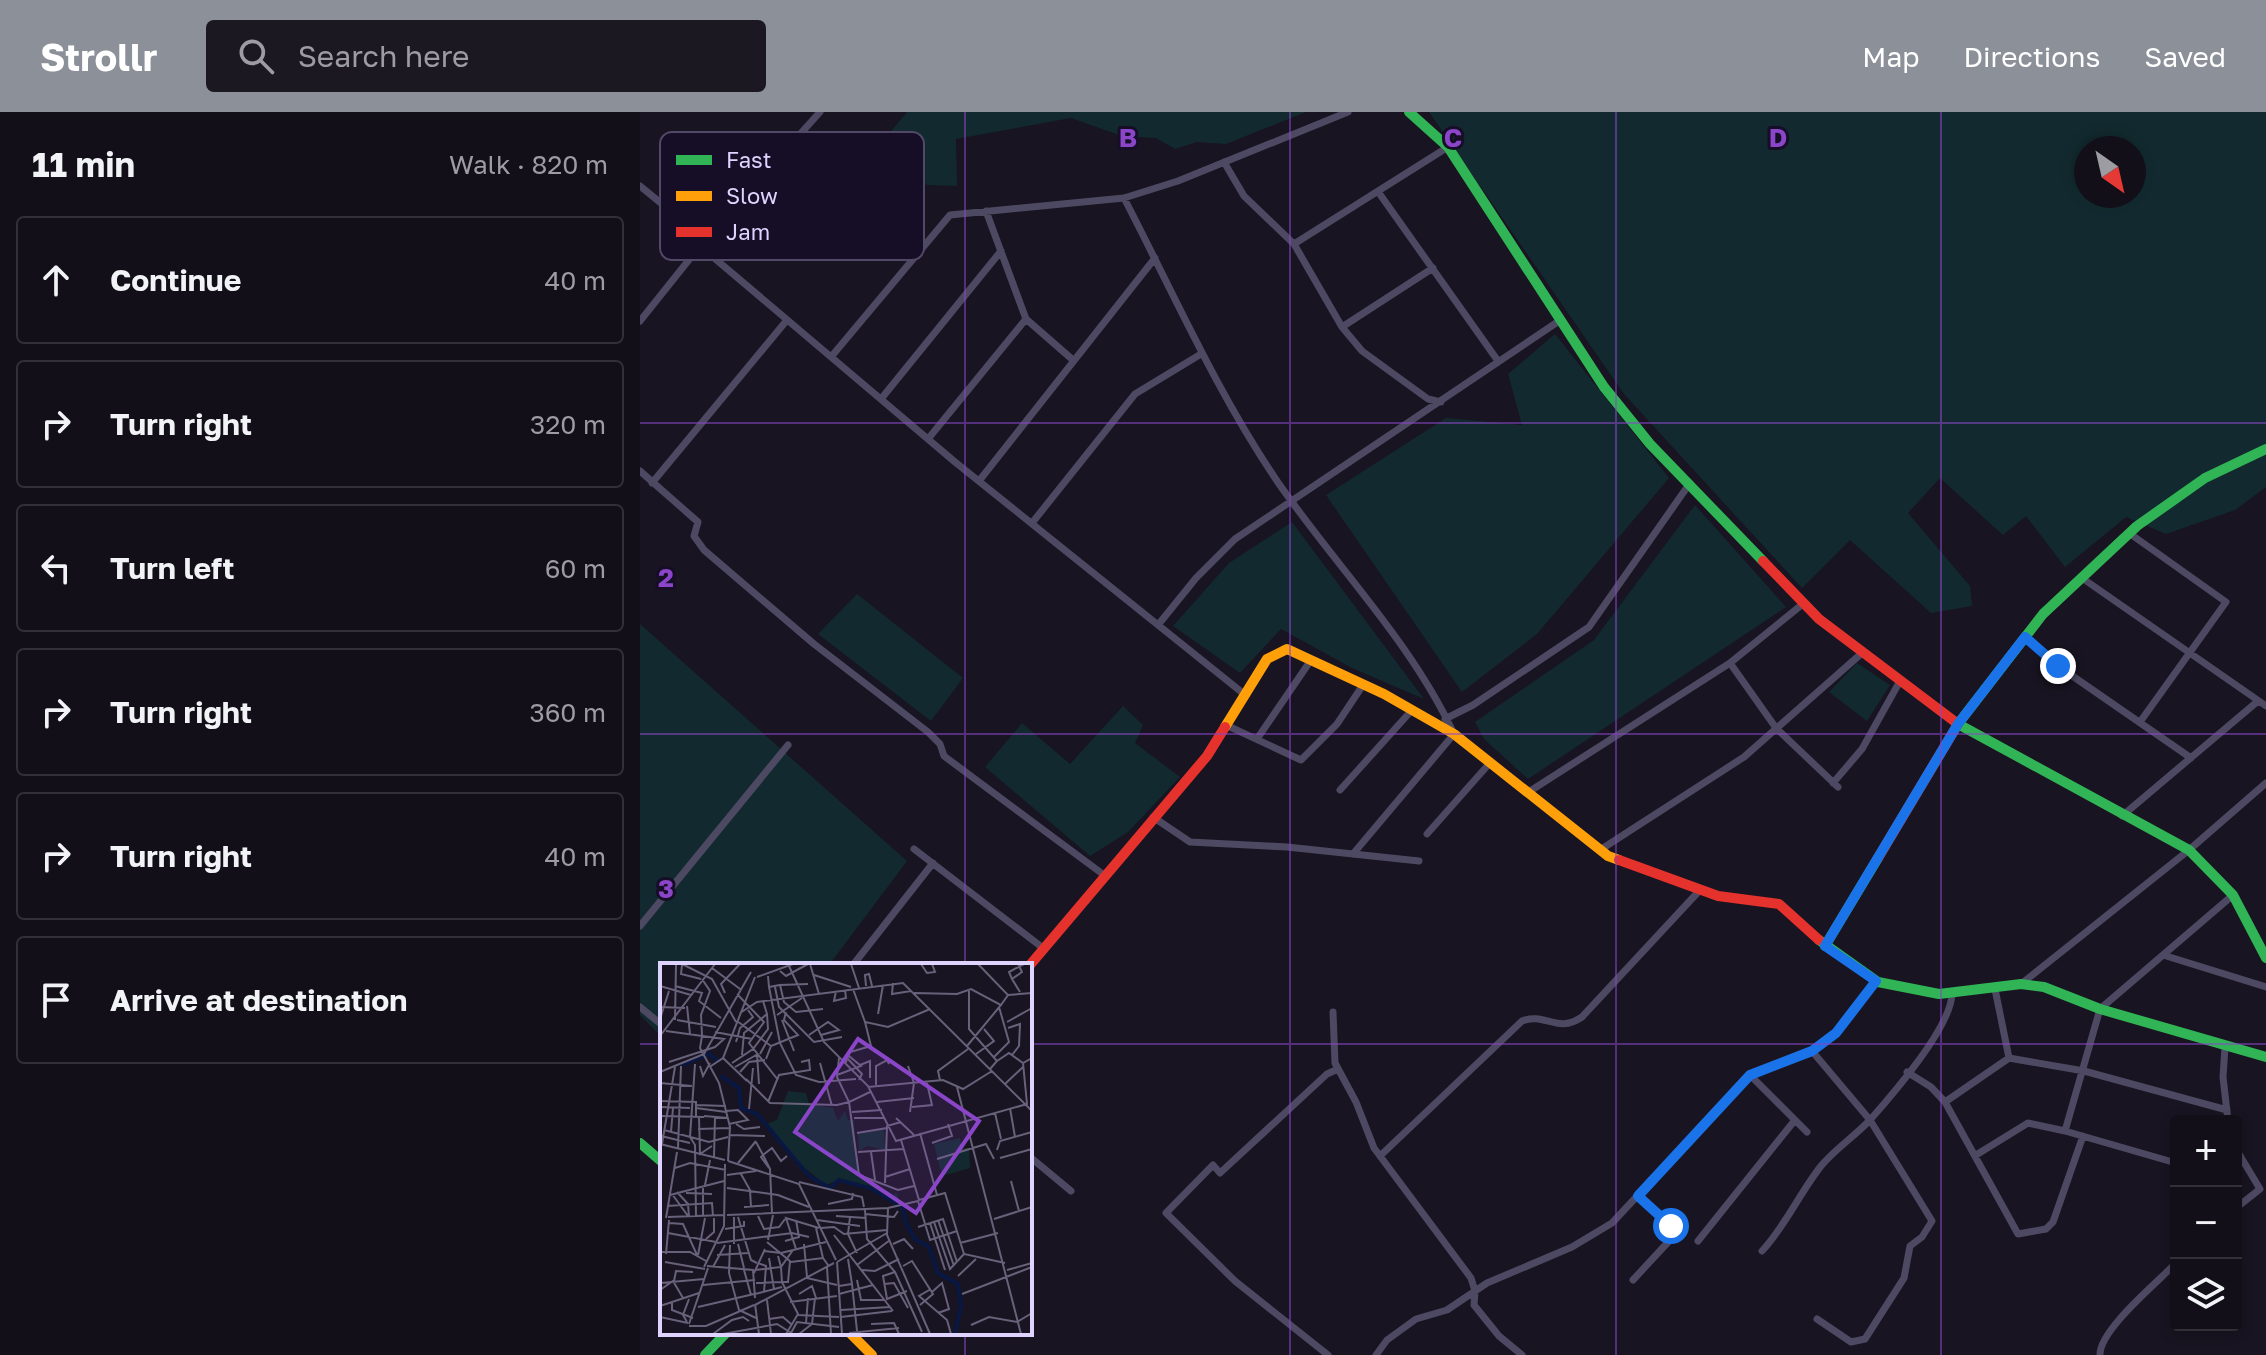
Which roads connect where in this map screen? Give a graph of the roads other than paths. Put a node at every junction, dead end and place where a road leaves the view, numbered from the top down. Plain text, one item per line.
1 (820, 112) edge
2 (1348, 112) edge
3 (1409, 112) edge
4 (802, 132) edge
5 (1448, 147) junction
6 (1224, 162) junction
7 (640, 186) edge
8 (1379, 193) junction
9 (1124, 198) junction
10 (660, 204) edge
11 (986, 211) junction
12 (1294, 244) junction
13 (924, 246) edge
14 (1001, 251) junction
15 (1155, 258) junction
16 (689, 260) edge
17 (722, 260) edge
18 (912, 260) edge
19 (1433, 268) junction
20 (1026, 319) junction
21 (787, 320) junction
22 (640, 321) edge
23 (1559, 321) junction
24 (1342, 327) junction
25 (1201, 354) junction
26 (831, 357) junction
27 (1073, 360) junction
28 (1498, 361) junction
29 (881, 399) junction
30 (1441, 402) junction
31 (928, 439) junction
32 (2266, 449) edge
33 (640, 471) edge
34 (979, 481) junction
35 (652, 483) junction
36 (1690, 483) junction
37 (1292, 501) junction
38 (1032, 523) junction
39 (2129, 533) junction
40 (2082, 578) junction
41 (1804, 603) junction
42 (1158, 625) junction
43 (2025, 637) junction
44 (2191, 652) junction
45 (1862, 653) junction
46 (1311, 660) junction
47 (1730, 663) junction
48 (1900, 681) junction
49 (1363, 685) junction
50 (1244, 694) junction
51 (2258, 701) junction
52 (2266, 706) edge
53 (1412, 710) junction
54 (1447, 718) junction
55 (2140, 722) junction
56 (1958, 724) junction
57 (1437, 725) junction
58 (1228, 726) junction
59 (1776, 728) junction
60 (1454, 734) junction
61 (1257, 739) junction
62 (788, 745) dead end
63 (2191, 758) junction
64 (1488, 765) junction
65 (2266, 783) edge
66 (1340, 790) dead end
67 (1527, 793) junction
68 (2122, 816) junction
69 (1153, 817) junction
70 (1427, 834) dead end
71 (914, 849) dead end
72 (1600, 850) junction
73 (2189, 850) junction
74 (1353, 854) junction
75 (1419, 861) dead end
76 (933, 863) junction
77 (1104, 875) junction
78 (1700, 890) junction
79 (2233, 895) junction
80 (640, 926) edge
81 (1825, 946) junction
82 (1043, 948) junction
83 (2163, 955) junction
84 (2266, 958) edge
85 (855, 963) edge
86 (1032, 963) edge
87 (1876, 981) junction
88 (2021, 984) junction
89 (2266, 987) edge
90 (1995, 989) junction
91 (1952, 993) junction
92 (640, 1007) edge
93 (2100, 1009) junction
94 (1333, 1012) dead end
95 (660, 1023) edge
96 (2225, 1047) junction
97 (1812, 1051) junction
98 (2266, 1057) edge
99 (2009, 1058) junction
100 (1338, 1069) junction
101 (2084, 1071) junction
102 (1907, 1072) junction
103 (1750, 1075) junction
104 (1945, 1102) junction
105 (2227, 1110) junction
106 (2227, 1115) edge
107 (1795, 1120) junction
108 (1870, 1120) junction
109 (2065, 1131) junction
110 (1807, 1132) dead end
111 (2083, 1136) junction
112 (640, 1143) edge
113 (1976, 1155) junction
114 (1380, 1156) junction
115 (1032, 1159) edge
116 (2242, 1159) edge
117 (660, 1160) edge
118 (2170, 1161) edge
119 (1071, 1191) dead end
120 (1638, 1196) junction
121 (2242, 1203) edge
122 (1698, 1241) dead end
123 (1762, 1251) dead end
124 (2170, 1269) edge
125 (1633, 1280) dead end
126 (1475, 1291) junction
127 (1817, 1319) dead end
128 (724, 1335) edge
129 (852, 1335) edge
130 (705, 1355) edge
131 (872, 1355) edge
132 (1328, 1355) edge
133 (1376, 1355) edge
134 (1522, 1355) edge
135 (2100, 1355) edge

1 - 4 street
2 - 6 street
3 - 5 street
5 - 8 street
5 - 23 street
6 - 9 street
6 - 12 street
7 - 10 street
8 - 12 street
8 - 19 street
9 - 11 street
9 - 15 street
11 - 13 street
11 - 14 street
12 - 24 street
14 - 20 street
14 - 29 street
15 - 25 street
15 - 27 street
16 - 22 street
17 - 21 street
18 - 26 street
19 - 24 street
19 - 28 street
20 - 27 street
20 - 31 street
21 - 26 street
21 - 35 street
23 - 28 street
23 - 36 street
24 - 30 street
25 - 37 street
25 - 38 street
26 - 29 street
27 - 34 street
28 - 30 street
29 - 31 street
30 - 37 street
31 - 34 street
32 - 39 street
33 - 35 street
34 - 38 street
35 - 77 street
36 - 41 street
36 - 54 street
37 - 42 street
37 - 54 street
38 - 42 street
39 - 40 street
39 - 44 street
40 - 43 street
40 - 44 street
41 - 45 street
41 - 47 street
42 - 50 street
43 - 55 street
43 - 56 street
44 - 51 street
44 - 55 street
45 - 48 street
45 - 59 street
46 - 49 street
46 - 50 street
46 - 61 street
47 - 59 street
47 - 67 street
48 - 56 street
48 - 59 street
49 - 53 street
49 - 61 street
50 - 58 street
51 - 52 street
51 - 63 street
53 - 57 street
53 - 66 street
54 - 57 street
54 - 60 street
55 - 63 street
56 - 68 street
56 - 81 street
57 - 60 street
58 - 61 street
58 - 69 street
59 - 72 street
60 - 64 street
60 - 74 street
62 - 80 street
63 - 68 street
64 - 67 street
64 - 70 street
65 - 73 street
67 - 72 street
68 - 73 street
69 - 74 street
69 - 77 street
71 - 76 street
72 - 78 street
73 - 79 street
73 - 88 street
74 - 75 street
76 - 82 street
76 - 85 street
77 - 82 street
78 - 81 street
78 - 114 street
79 - 83 street
79 - 84 street
81 - 87 street
82 - 86 street
83 - 89 street
83 - 93 street
87 - 91 street
87 - 97 street
88 - 90 street
88 - 93 street
90 - 91 street
90 - 99 street
91 - 102 street
92 - 95 street
93 - 96 street
93 - 101 street
94 - 100 street
96 - 98 street
96 - 105 street
97 - 103 street
97 - 108 street
99 - 101 street
99 - 104 street
100 - 114 street
100 - 132 street
101 - 105 street
101 - 109 street
102 - 104 street
102 - 108 street
103 - 107 street
103 - 120 street
104 - 113 street
105 - 106 street
107 - 110 street
107 - 122 street
108 - 123 street
108 - 127 street
109 - 111 street
109 - 113 street
111 - 113 street
111 - 118 street
112 - 117 street
114 - 126 street
115 - 119 street
116 - 121 street
120 - 125 street
120 - 126 street
124 - 135 street
126 - 133 street
126 - 134 street
128 - 130 street
129 - 131 street

